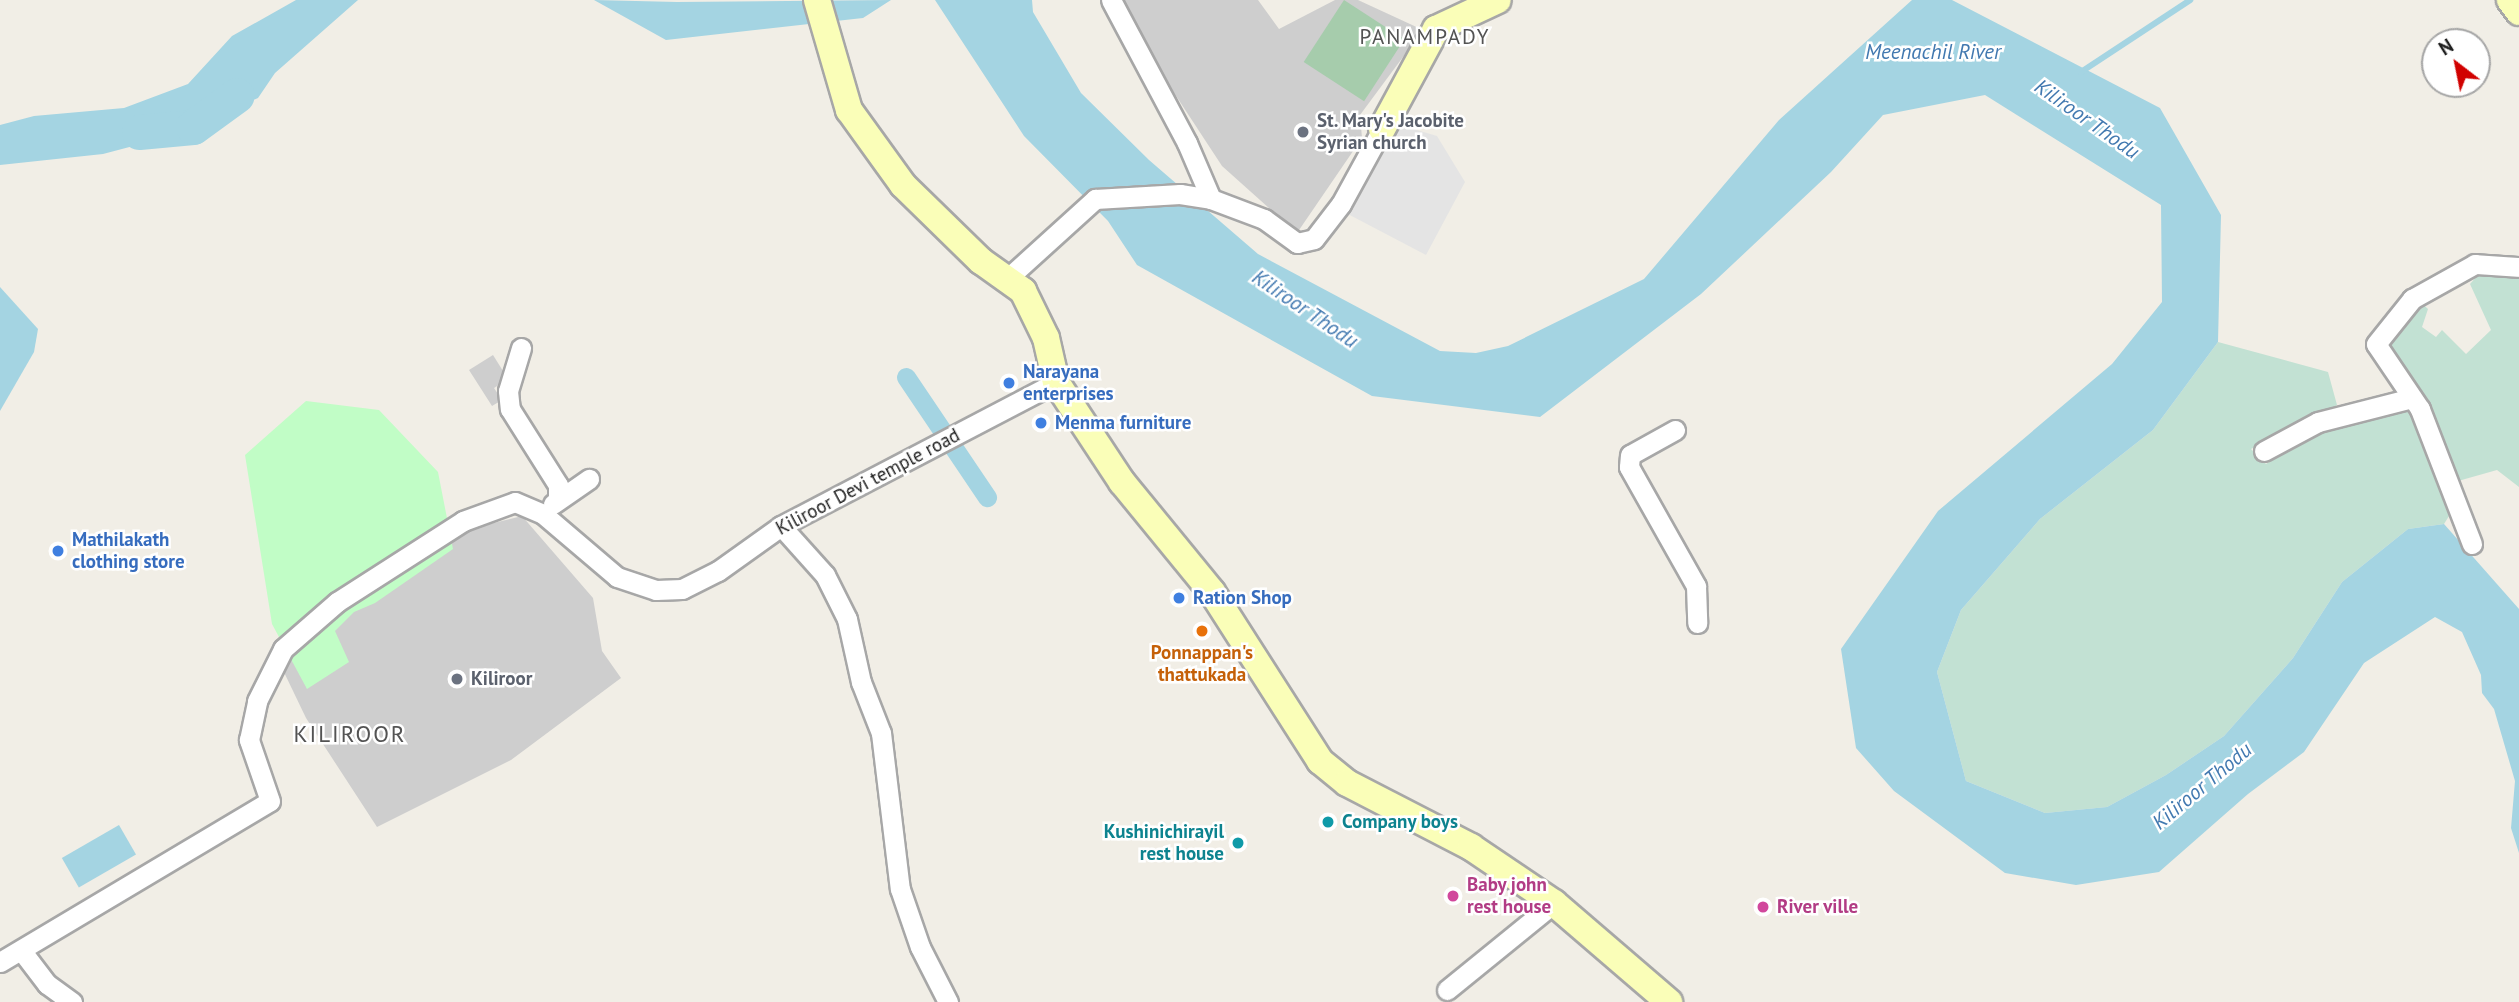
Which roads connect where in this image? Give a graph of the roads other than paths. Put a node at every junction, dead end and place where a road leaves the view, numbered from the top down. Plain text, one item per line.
1 (817, 0) edge
2 (1111, 0) edge
3 (1498, 0) edge
4 (2511, 0) edge
5 (2519, 12) edge
6 (1382, 129) joint
7 (1205, 198) junction
8 (2519, 267) edge
9 (1008, 278) junction
10 (521, 348) dead end
11 (1056, 382) junction
12 (2412, 398) junction
13 (1675, 430) dead end
14 (2264, 452) dead end
15 (589, 479) dead end
16 (558, 499) junction
17 (553, 523) junction
18 (781, 526) junction
19 (2472, 544) dead end
20 (1697, 622) dead end
21 (1554, 903) junction
22 (21, 950) junction
23 (0, 962) edge
24 (1447, 990) dead end
25 (72, 1002) edge
26 (948, 1002) edge
27 (1669, 1002) edge

1 - 9 main road
2 - 7 street
3 - 6 main road
4 - 5 main road
6 - 7 street
7 - 9 street
8 - 12 street
9 - 11 main road
10 - 16 street
11 - 18 street, Kiliroor Devi temple road
11 - 21 main road
12 - 14 street
12 - 19 street
13 - 20 street
15 - 16 street
16 - 17 street
17 - 18 street, Kiliroor Devi temple road
17 - 22 street, Kiliroor Devi temple road
18 - 26 street
21 - 24 street
21 - 27 main road
22 - 23 street
22 - 25 street

